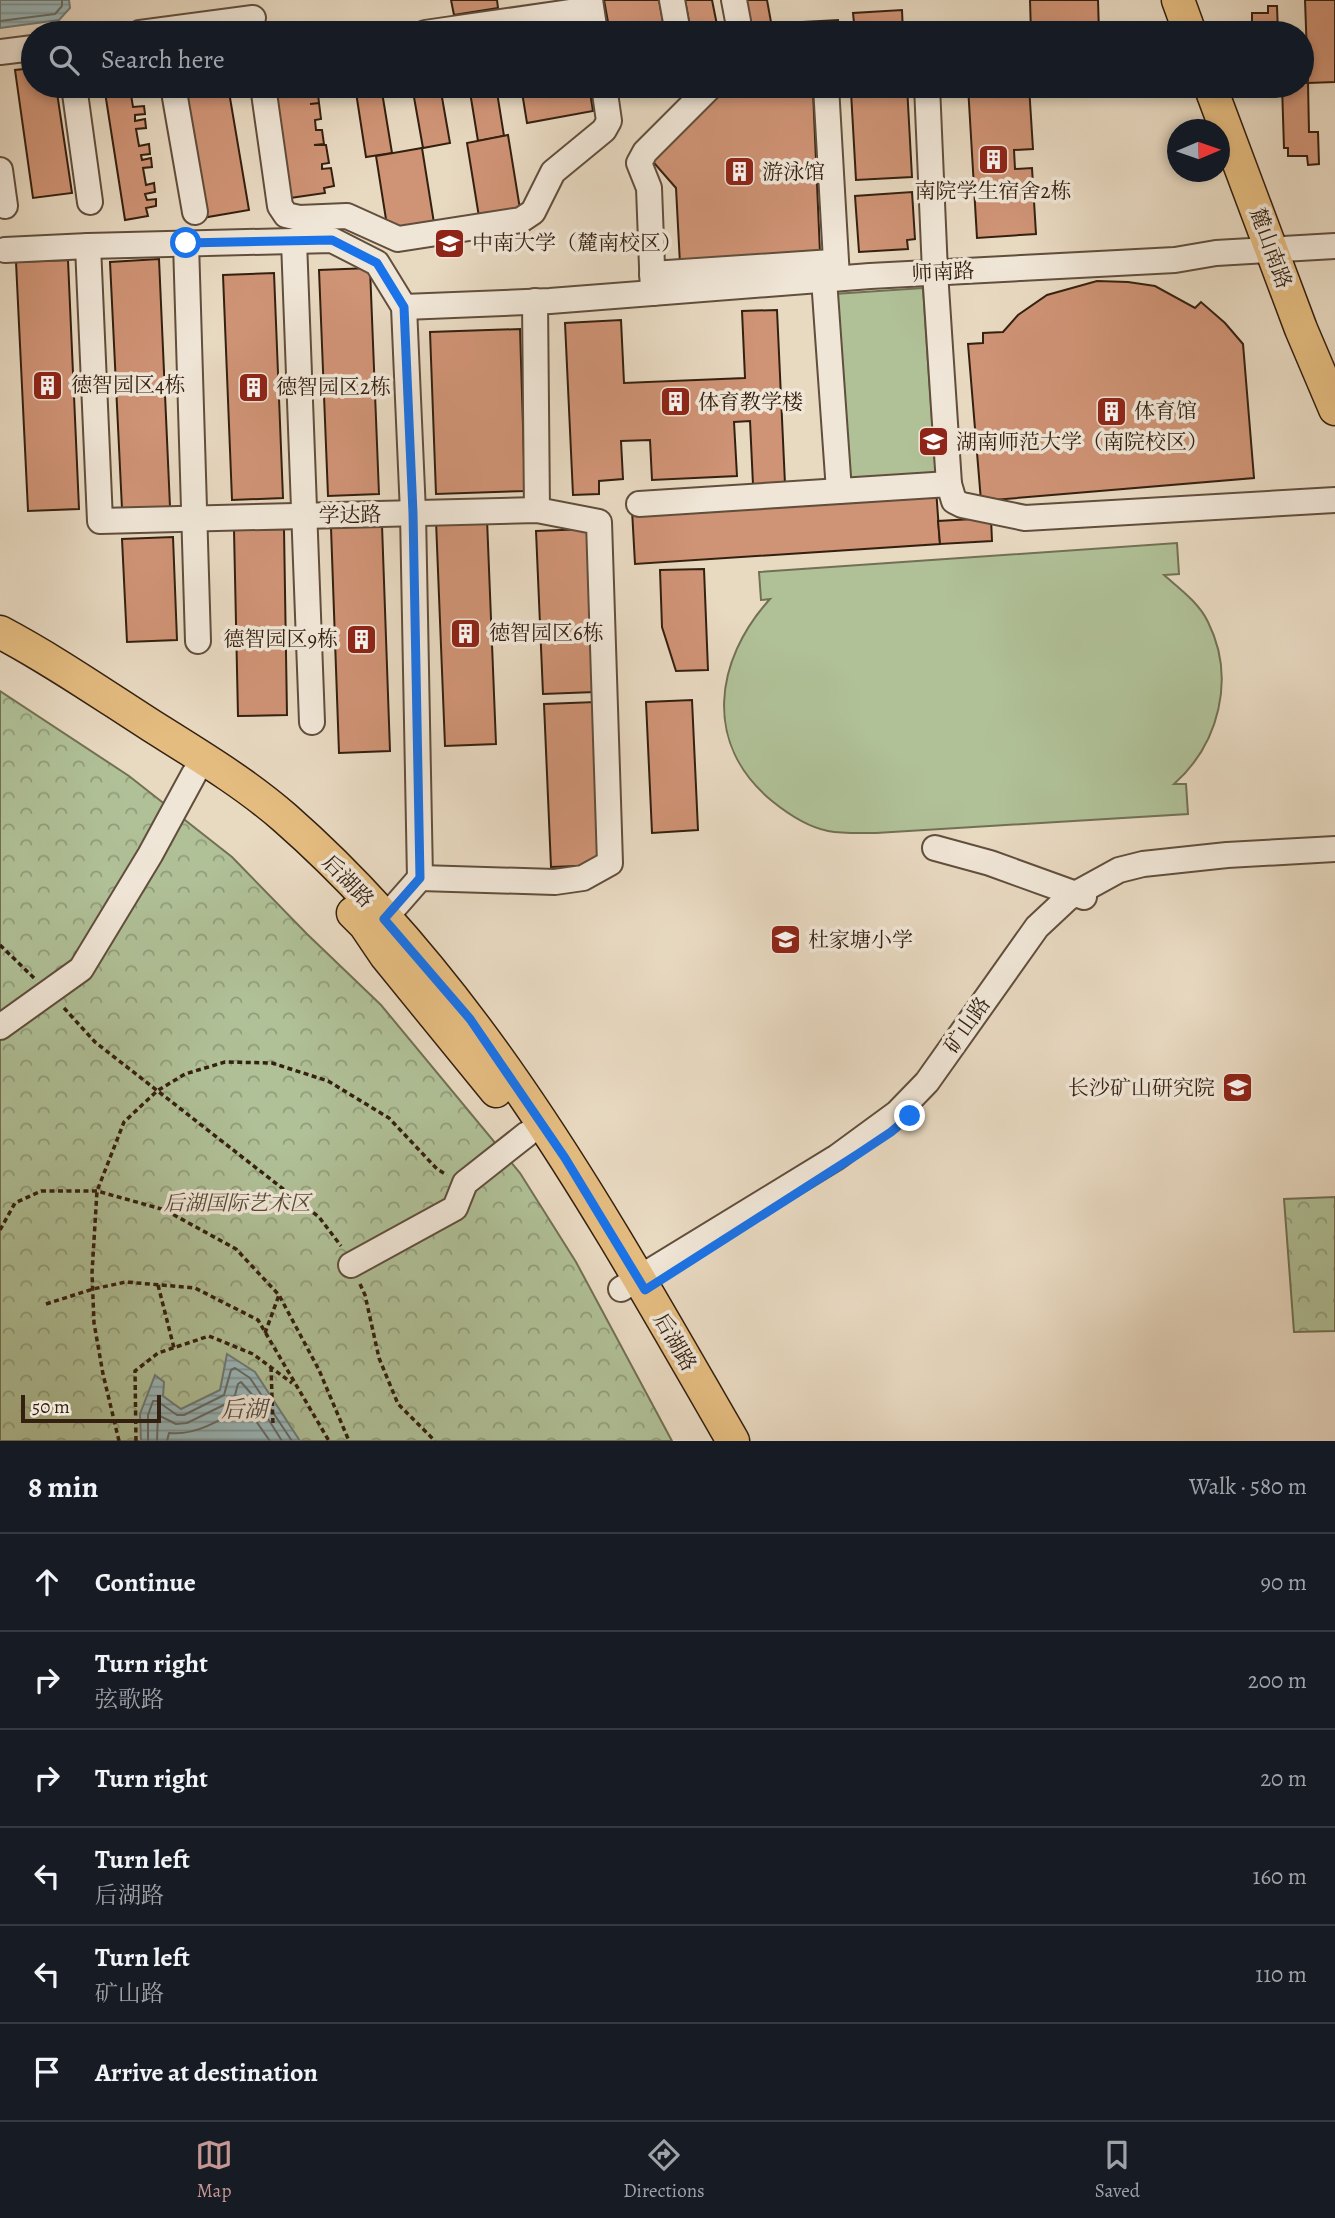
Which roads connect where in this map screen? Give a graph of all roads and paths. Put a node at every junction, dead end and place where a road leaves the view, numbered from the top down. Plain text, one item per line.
1 (672, 0) edge
2 (1178, 0) edge
3 (526, 9) edge
4 (592, 14) edge
5 (253, 17) edge
6 (227, 21) edge
7 (476, 21) edge
8 (676, 21) edge
9 (1191, 21) edge
10 (21, 49) edge
11 (0, 52) edge
12 (76, 98) edge
13 (175, 98) edge
14 (265, 98) edge
15 (606, 98) edge
16 (699, 98) edge
17 (826, 98) edge
18 (928, 98) edge
19 (1215, 98) edge
20 (1231, 98) edge
21 (0, 170) edge
22 (90, 202) dead end
23 (5, 206) dead end
24 (195, 212) dead end
25 (294, 241) junction
26 (186, 243) junction
27 (88, 246) junction
28 (1335, 246) edge
29 (5, 250) dead end
30 (1280, 250) junction
31 (935, 272) junction
32 (833, 273) junction
33 (653, 283) junction
34 (543, 301) junction
35 (404, 307) junction
36 (1335, 372) edge
37 (1335, 409) edge
38 (949, 484) junction
39 (839, 491) junction
40 (1335, 500) edge
41 (639, 504) dead end
42 (537, 510) junction
43 (413, 513) junction
44 (304, 516) junction
45 (195, 519) junction
46 (0, 632) edge
47 (198, 642) dead end
48 (0, 649) edge
49 (312, 722) dead end
50 (194, 774) junction
51 (935, 848) dead end
52 (1335, 849) edge
53 (1335, 859) edge
54 (420, 878) junction
55 (1079, 896) junction
56 (384, 919) junction
57 (0, 945) edge
58 (48, 992) junction
59 (0, 1027) edge
60 (158, 1091) junction
61 (527, 1133) junction
62 (465, 1183) junction
63 (96, 1191) junction
64 (0, 1230) edge
65 (351, 1265) junction
66 (158, 1285) junction
67 (93, 1289) junction
68 (633, 1289) junction
69 (279, 1295) junction
70 (46, 1304) dead end
71 (265, 1333) junction
72 (174, 1348) junction
73 (271, 1367) junction
74 (294, 1384) junction
75 (273, 1425) dead end
76 (120, 1441) edge
77 (136, 1441) edge
78 (329, 1441) edge
79 (349, 1441) edge
80 (435, 1441) edge
81 (711, 1441) edge
82 (733, 1441) edge

1 - 8 street
2 - 9 main road
3 - 4 street
3 - 7 street
5 - 6 street
10 - 11 street
12 - 22 street
13 - 24 street
14 - 15 street
16 - 33 street
17 - 32 street
18 - 31 street
19 - 30 main road, 麓山南路
20 - 30 main road, 麓山南路
21 - 23 street
25 - 26 street
25 - 35 street
25 - 44 street
26 - 27 street
26 - 45 street
27 - 29 street
27 - 45 street, 学达路
28 - 30 street, 师南路
30 - 31 street, 师南路
30 - 36 main road, 麓山南路
30 - 37 main road, 麓山南路
31 - 32 street, 师南路
31 - 38 street
32 - 33 street, 师南路
32 - 39 street
33 - 34 street, 师南路
34 - 35 street, 师南路
34 - 42 street
35 - 43 street
38 - 39 street
38 - 40 street
39 - 41 street
42 - 43 street, 学达路
42 - 54 street, 学达路
43 - 44 street, 学达路
43 - 54 street
44 - 45 street, 学达路
44 - 49 street
45 - 47 street
46 - 56 main road, 后湖路
48 - 50 main road, 后湖路
50 - 58 street
50 - 61 main road, 后湖路
51 - 55 street
52 - 55 street, 矿山路
53 - 55 street, 矿山路
54 - 56 street
55 - 68 street, 矿山路
56 - 68 main road, 后湖路
57 - 58 path
58 - 59 street
58 - 60 path
60 - 62 path
60 - 63 path
60 - 65 path
61 - 62 street
61 - 68 main road, 后湖路
62 - 65 street
63 - 64 path
63 - 67 path
63 - 69 path
65 - 80 path
66 - 67 path
66 - 71 path
66 - 72 path
67 - 70 path
67 - 76 path
68 - 81 main road, 后湖路
68 - 82 main road, 后湖路
69 - 71 path
69 - 79 path
71 - 74 path
72 - 73 path
72 - 77 path
73 - 74 path
73 - 75 path
74 - 78 path

